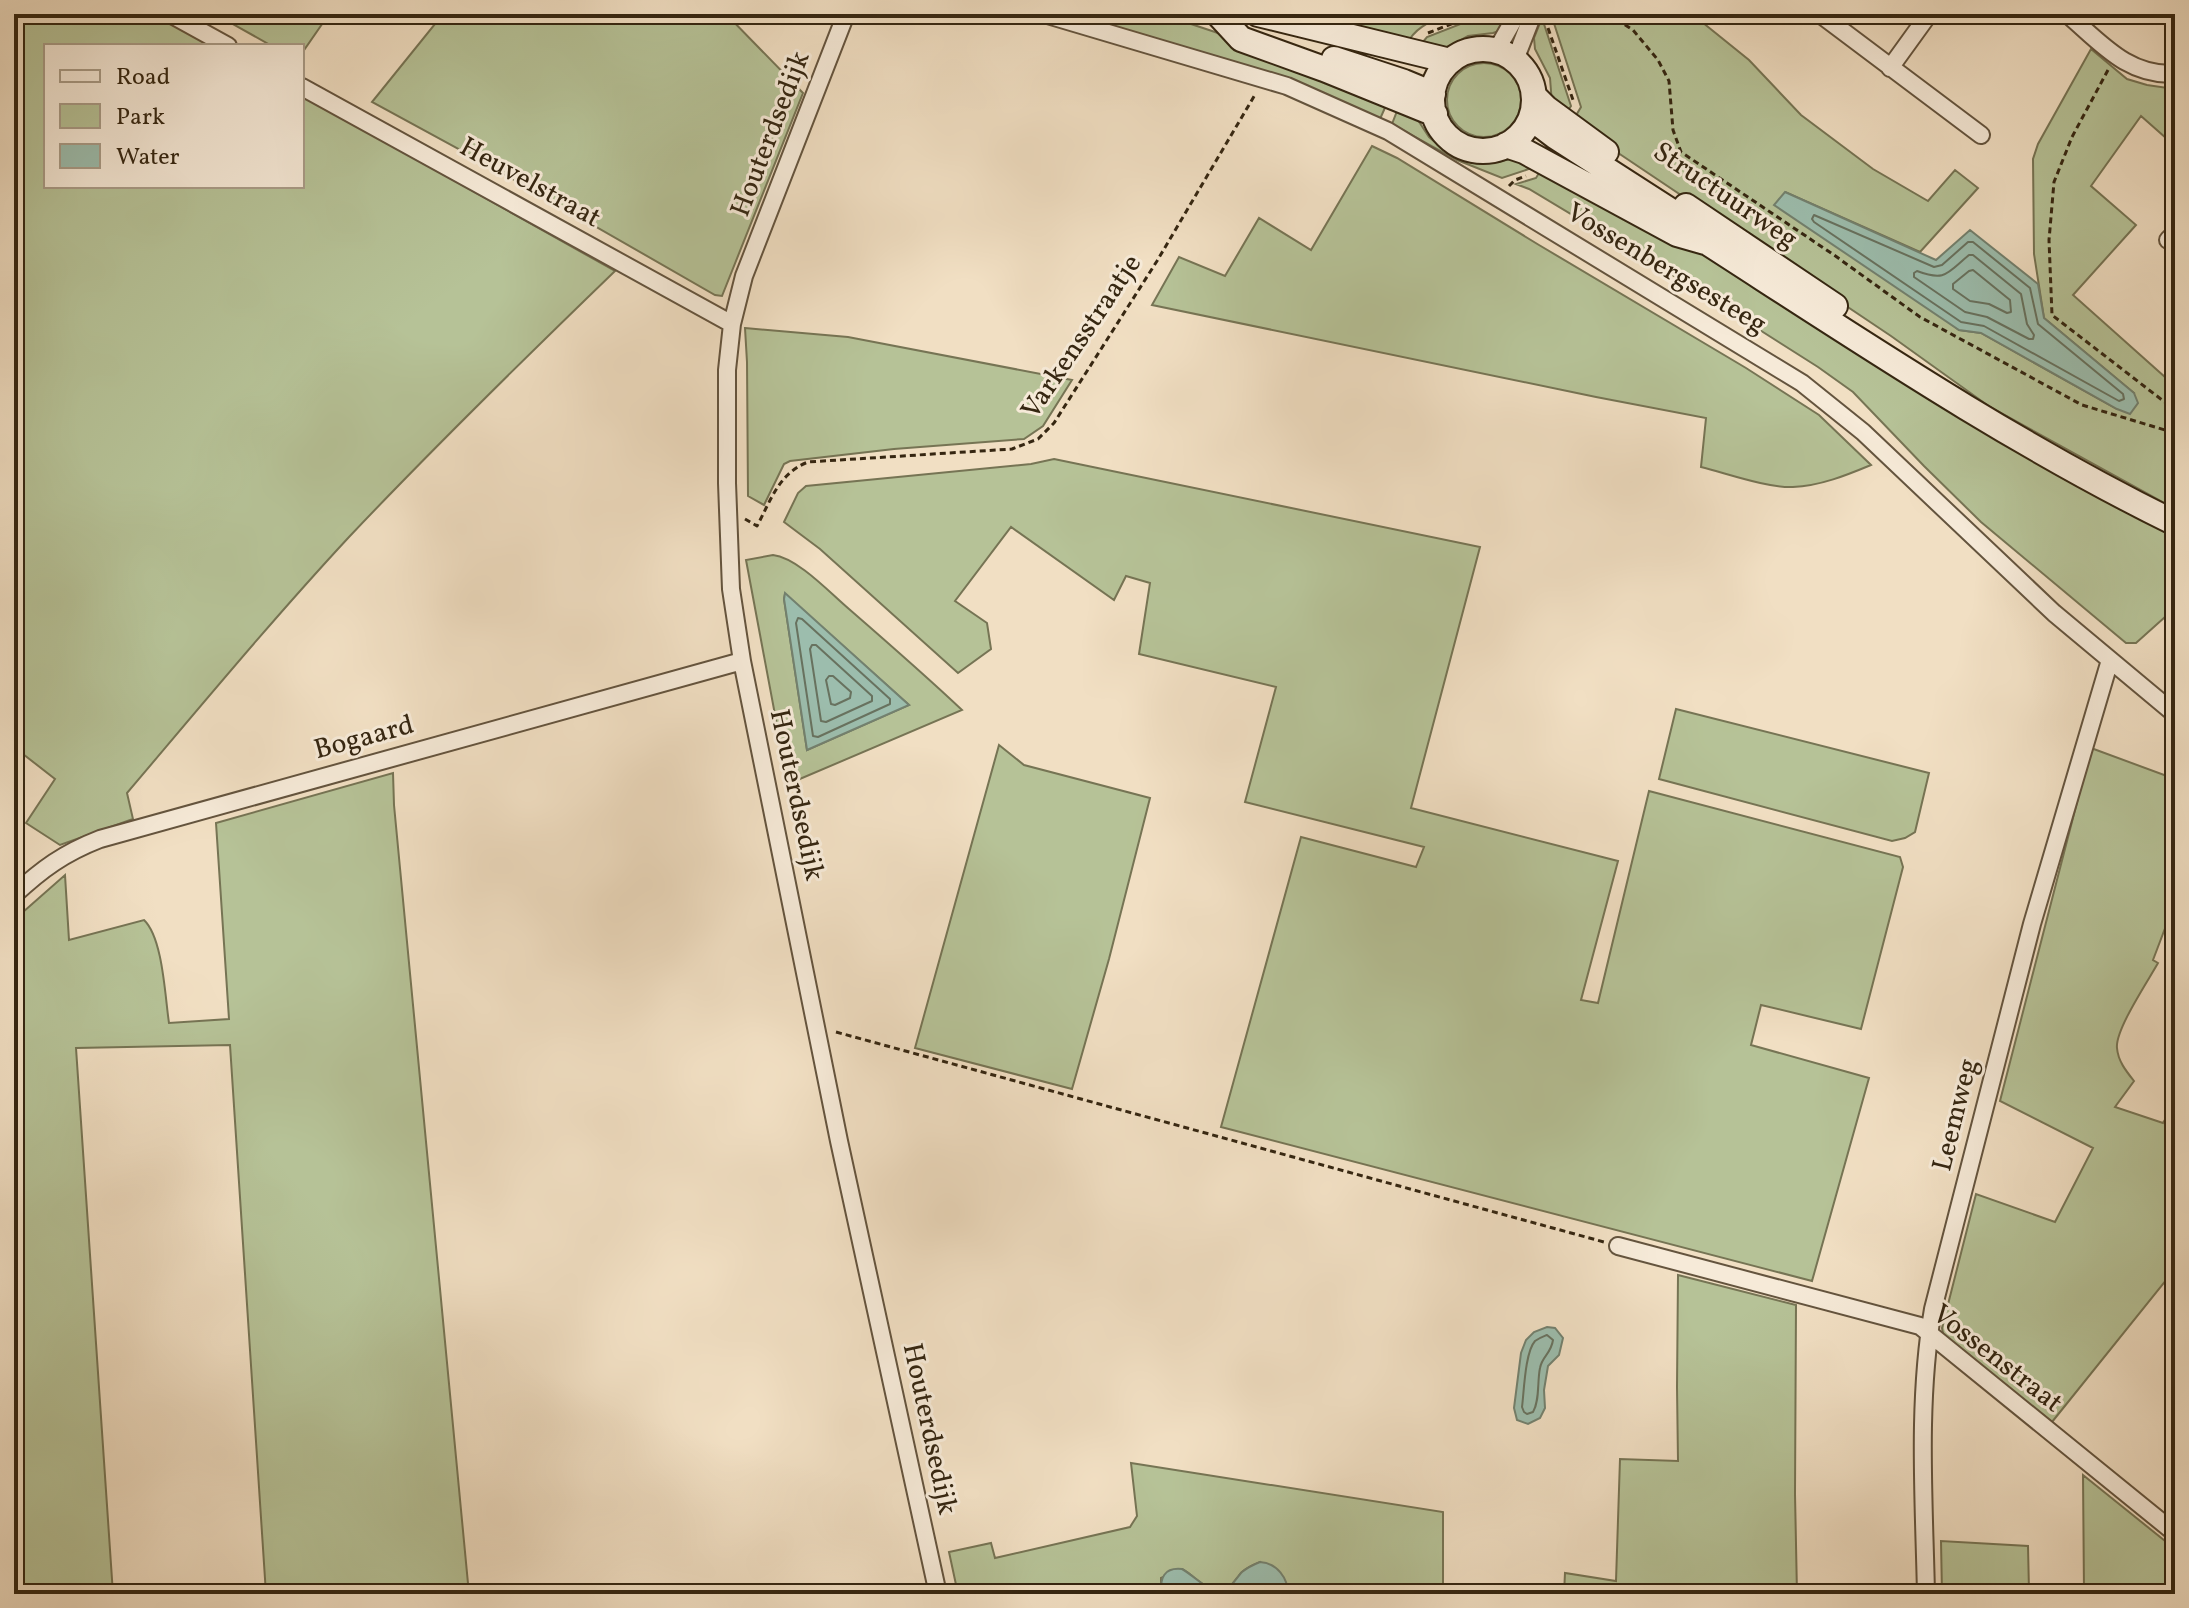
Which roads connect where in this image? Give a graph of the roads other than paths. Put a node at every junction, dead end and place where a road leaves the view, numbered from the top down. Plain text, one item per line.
1 (170, 14) edge
2 (846, 14) edge
3 (1044, 14) edge
4 (1219, 14) edge
5 (1258, 14) edge
6 (1517, 14) edge
7 (1533, 14) edge
8 (1820, 14) edge
9 (1929, 14) edge
10 (2067, 14) edge
11 (224, 44) edge
12 (1506, 56) junction
13 (1450, 61) junction
14 (1890, 68) junction
15 (2175, 74) edge
16 (304, 88) edge
17 (1434, 104) junction
18 (1532, 107) junction
19 (1981, 135) dead end
20 (1506, 145) junction
21 (1708, 243) junction
22 (732, 324) junction
23 (1876, 352) junction
24 (2175, 523) edge
25 (2110, 660) junction
26 (742, 661) junction
27 (2175, 714) edge
28 (14, 895) edge
29 (1618, 1246) road end
30 (1929, 1335) junction
31 (2175, 1533) edge
32 (938, 1594) edge
33 (1926, 1594) edge

1 - 11 street
2 - 22 street, Houterdsedijk
3 - 25 street, Vossenbergsesteeg
4 - 17 main road
5 - 13 main road
6 - 12 street
7 - 12 street
8 - 14 street
9 - 14 street
10 - 15 street
12 - 13 main road
12 - 18 main road
13 - 17 main road
14 - 19 street
16 - 22 street, Heuvelstraat
17 - 20 main road
18 - 20 main road
18 - 21 main road, Structuurweg
18 - 23 main road, Structuurweg
20 - 21 main road, Structuurweg
21 - 23 main road, Structuurweg
22 - 26 street, Houterdsedijk
23 - 24 main road, Structuurweg
25 - 27 street, Vossenbergsesteeg
25 - 30 street, Leemweg
26 - 28 street, Bogaard
26 - 32 street, Houterdsedijk
29 - 30 street, Vossenstraat
30 - 31 street, Vossenstraat
30 - 33 street, Leemweg

